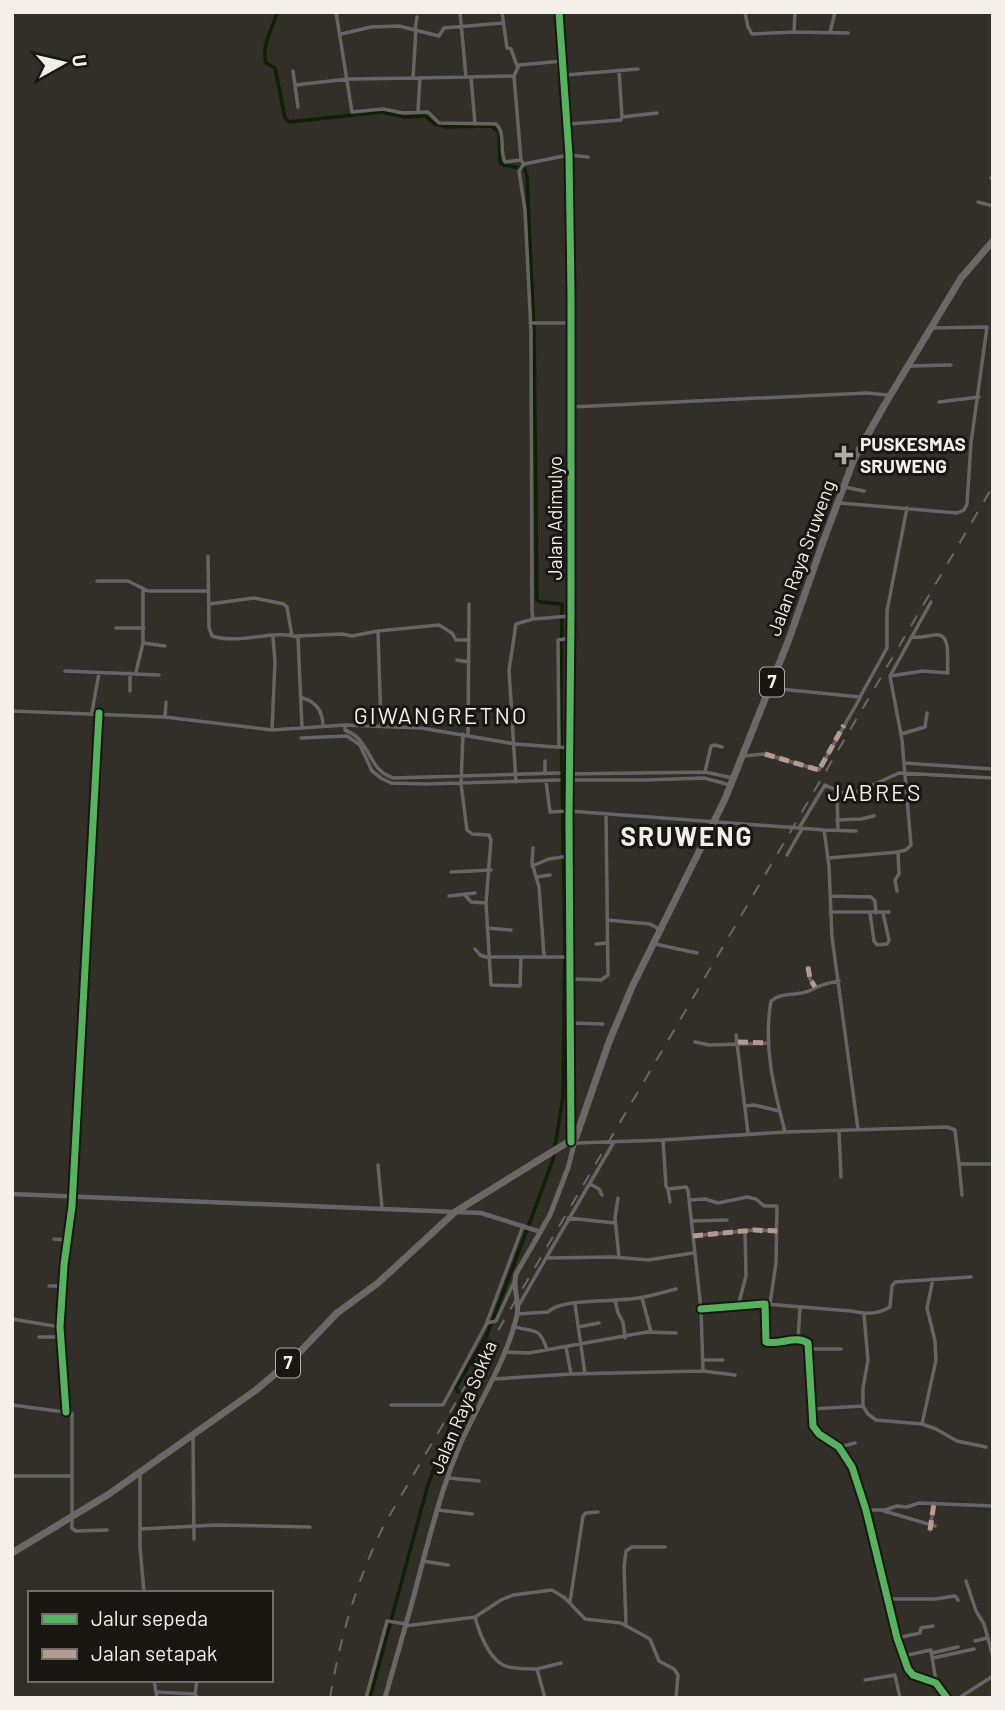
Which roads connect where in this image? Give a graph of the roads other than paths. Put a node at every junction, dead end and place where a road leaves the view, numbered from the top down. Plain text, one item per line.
1 (337, 12) edge
2 (460, 12) edge
3 (502, 12) edge
4 (559, 12) edge
5 (745, 12) edge
6 (795, 12) edge
7 (835, 12) edge
8 (417, 17) dead end
9 (503, 23) junction
10 (460, 27) junction
11 (416, 29) junction
12 (794, 32) junction
13 (830, 33) junction
14 (848, 33) dead end
15 (341, 34) junction
16 (563, 61) junction
17 (517, 66) junction
18 (638, 69) dead end
19 (619, 70) junction
20 (293, 72) dead end
21 (565, 75) junction
22 (514, 76) junction
23 (469, 77) junction
24 (413, 78) junction
25 (420, 78) junction
26 (348, 79) junction
27 (295, 85) junction
28 (298, 107) dead end
29 (418, 112) junction
30 (657, 113) dead end
31 (622, 117) junction
32 (475, 124) junction
33 (568, 124) junction
34 (569, 155) junction
35 (588, 157) dead end
36 (522, 165) junction
37 (978, 202) dead end
38 (993, 206) edge
39 (993, 241) edge
40 (533, 323) junction
41 (570, 323) junction
42 (990, 327) edge
43 (931, 328) junction
44 (951, 365) dead end
45 (908, 366) junction
46 (891, 396) junction
47 (979, 397) junction
48 (939, 402) dead end
49 (570, 407) junction
50 (862, 446) junction
51 (899, 449) dead end
52 (844, 487) junction
53 (864, 491) dead end
54 (838, 503) junction
55 (907, 508) junction
56 (208, 556) dead end
57 (97, 581) dead end
58 (143, 589) junction
59 (208, 590) junction
60 (931, 602) dead end
61 (209, 604) junction
62 (469, 604) dead end
63 (568, 617) junction
64 (533, 619) junction
65 (117, 628) dead end
66 (144, 628) junction
67 (378, 631) junction
68 (294, 636) junction
69 (273, 637) junction
70 (911, 637) junction
71 (571, 638) junction
72 (469, 640) junction
73 (143, 643) junction
74 (165, 646) dead end
75 (457, 660) dead end
76 (469, 662) junction
77 (65, 671) dead end
78 (99, 673) junction
79 (130, 673) junction
80 (136, 673) junction
81 (159, 675) dead end
82 (890, 676) junction
83 (770, 688) junction
84 (130, 691) dead end
85 (860, 697) junction
86 (302, 698) junction
87 (166, 702) dead end
88 (12, 711) edge
89 (92, 713) junction
90 (99, 713) junction
91 (928, 713) dead end
92 (165, 717) junction
93 (345, 725) junction
94 (323, 726) junction
95 (381, 726) junction
96 (302, 728) junction
97 (272, 730) junction
98 (345, 733) junction
99 (901, 734) junction
100 (465, 735) junction
101 (301, 738) dead end
102 (514, 744) junction
103 (722, 747) dead end
104 (564, 748) junction
105 (742, 757) junction
106 (545, 761) dead end
107 (904, 763) junction
108 (963, 766) junction
109 (976, 768) junction
110 (993, 769) edge
111 (705, 772) junction
112 (904, 773) junction
113 (545, 774) junction
114 (559, 774) dead end
115 (646, 774) junction
116 (516, 775) junction
117 (461, 776) junction
118 (569, 777) junction
119 (963, 777) junction
120 (976, 777) junction
121 (426, 778) junction
122 (993, 778) edge
123 (388, 779) junction
124 (559, 780) dead end
125 (646, 780) junction
126 (546, 781) junction
127 (516, 782) junction
128 (732, 782) junction
129 (426, 784) junction
130 (461, 784) junction
131 (837, 791) junction
132 (568, 811) junction
133 (606, 814) junction
134 (874, 816) dead end
135 (837, 820) junction
136 (715, 821) junction
137 (801, 828) junction
138 (824, 830) junction
139 (838, 830) junction
140 (856, 831) dead end
141 (533, 848) dead end
142 (898, 852) junction
143 (787, 855) dead end
144 (565, 857) junction
145 (828, 858) junction
146 (532, 866) junction
147 (491, 870) junction
148 (451, 872) dead end
149 (550, 875) dead end
150 (536, 877) junction
151 (897, 891) dead end
152 (475, 894) dead end
153 (464, 895) junction
154 (449, 896) dead end
155 (830, 896) junction
156 (486, 903) junction
157 (830, 912) junction
158 (870, 913) junction
159 (876, 913) junction
160 (607, 920) junction
161 (487, 928) junction
162 (659, 929) junction
163 (511, 930) dead end
164 (607, 943) junction
165 (653, 943) junction
166 (596, 944) dead end
167 (475, 949) dead end
168 (697, 953) dead end
169 (544, 956) junction
170 (488, 957) junction
171 (521, 957) junction
172 (569, 957) junction
173 (808, 967) dead end
174 (571, 979) junction
175 (839, 981) junction
176 (815, 987) junction
177 (571, 1023) junction
178 (603, 1024) dead end
179 (736, 1035) dead end
180 (695, 1042) dead end
181 (738, 1042) junction
182 (768, 1043) junction
183 (745, 1106) junction
184 (779, 1111) junction
185 (858, 1129) junction
186 (839, 1130) junction
187 (785, 1132) junction
188 (748, 1134) junction
189 (663, 1140) junction
190 (574, 1141) junction
191 (614, 1142) junction
192 (959, 1164) junction
193 (993, 1164) edge
194 (378, 1165) dead end
195 (841, 1177) dead end
196 (590, 1184) junction
197 (668, 1189) junction
198 (12, 1194) edge
199 (602, 1195) dead end
200 (962, 1195) dead end
201 (72, 1196) junction
202 (618, 1198) dead end
203 (690, 1200) junction
204 (670, 1202) dead end
205 (382, 1209) junction
206 (455, 1212) junction
207 (568, 1218) junction
208 (727, 1220) dead end
209 (692, 1221) junction
210 (615, 1223) junction
211 (527, 1227) junction
212 (745, 1231) junction
213 (777, 1231) junction
214 (541, 1232) junction
215 (693, 1236) junction
216 (54, 1239) dead end
217 (68, 1240) junction
218 (694, 1253) junction
219 (619, 1257) junction
220 (546, 1258) junction
221 (971, 1277) dead end
222 (933, 1279) junction
223 (514, 1282) junction
224 (49, 1286) dead end
225 (63, 1286) junction
226 (676, 1289) dead end
227 (642, 1298) junction
228 (615, 1300) junction
229 (575, 1304) junction
230 (767, 1304) junction
231 (517, 1306) junction
232 (738, 1306) junction
233 (800, 1307) junction
234 (701, 1309) junction
235 (517, 1314) junction
236 (864, 1315) junction
237 (12, 1319) edge
238 (490, 1323) junction
239 (599, 1323) dead end
240 (60, 1326) junction
241 (513, 1326) junction
242 (578, 1327) junction
243 (651, 1332) junction
244 (676, 1332) dead end
245 (39, 1337) dead end
246 (61, 1337) junction
247 (625, 1338) junction
248 (799, 1340) junction
249 (581, 1345) junction
250 (566, 1347) junction
251 (809, 1349) junction
252 (841, 1349) dead end
253 (547, 1350) junction
254 (505, 1352) junction
255 (703, 1360) junction
256 (723, 1360) dead end
257 (703, 1371) junction
258 (571, 1374) junction
259 (585, 1374) junction
260 (736, 1375) dead end
261 (494, 1379) junction
262 (12, 1405) edge
263 (391, 1405) dead end
264 (863, 1406) junction
265 (811, 1409) junction
266 (66, 1412) junction
267 (922, 1424) junction
268 (193, 1434) junction
269 (855, 1443) dead end
270 (839, 1447) junction
271 (986, 1447) dead end
272 (140, 1473) junction
273 (12, 1476) edge
274 (71, 1476) junction
275 (449, 1478) junction
276 (479, 1481) dead end
277 (934, 1503) junction
278 (993, 1506) edge
279 (438, 1510) junction
280 (866, 1510) junction
281 (882, 1510) junction
282 (598, 1512) dead end
283 (472, 1514) dead end
284 (73, 1517) junction
285 (196, 1526) junction
286 (310, 1527) dead end
287 (140, 1529) junction
288 (107, 1530) dead end
289 (194, 1539) dead end
290 (665, 1547) dead end
291 (12, 1553) edge
292 (423, 1561) junction
293 (448, 1564) dead end
294 (966, 1581) dead end
295 (144, 1591) edge
296 (889, 1600) junction
297 (958, 1601) dead end
298 (570, 1603) junction
299 (475, 1617) junction
300 (406, 1625) junction
301 (625, 1625) junction
302 (933, 1626) dead end
303 (897, 1638) junction
304 (987, 1638) junction
305 (975, 1641) dead end
306 (958, 1647) dead end
307 (974, 1648) dead end
308 (904, 1656) junction
309 (933, 1656) junction
310 (993, 1657) edge
311 (561, 1663) dead end
312 (537, 1668) junction
313 (993, 1676) edge
314 (865, 1680) dead end
315 (936, 1682) junction
316 (157, 1695) edge
317 (196, 1696) edge
318 (366, 1698) edge
319 (385, 1698) edge
320 (545, 1698) edge
321 (676, 1698) edge
322 (900, 1698) edge
323 (947, 1698) edge
324 (959, 1698) edge

1 - 15 street
2 - 10 street
3 - 9 street
4 - 16 street, Jalan Adimulyo
5 - 12 street
6 - 12 street
7 - 13 street
8 - 11 street
9 - 10 street
9 - 17 street
10 - 11 street
10 - 23 street
11 - 15 street
11 - 24 street
12 - 13 street
13 - 14 street
15 - 26 street
16 - 17 street
16 - 21 street, Jalan Adimulyo
17 - 22 street
18 - 19 street
19 - 21 street
19 - 31 street
20 - 27 street
21 - 33 street, Jalan Adimulyo
22 - 23 street
22 - 36 street
23 - 25 street
23 - 32 street
24 - 25 street
24 - 26 street
25 - 29 street
26 - 27 street
26 - 29 street
27 - 28 street
29 - 32 street
30 - 31 street
31 - 33 street
32 - 36 street
33 - 34 street, Jalan Adimulyo
34 - 35 street
34 - 36 street
34 - 41 street, Jalan Adimulyo
36 - 40 street
37 - 38 street
39 - 43 highway, Jalan Raya Sruweng / 7
40 - 41 street
40 - 64 street
41 - 49 street, Jalan Adimulyo
42 - 43 street
42 - 47 street
43 - 45 highway, Jalan Raya Sruweng / 7
44 - 45 street
45 - 46 highway, Jalan Raya Sruweng / 7
46 - 49 street
46 - 50 highway, Jalan Raya Sruweng / 7
47 - 48 street
47 - 55 street
49 - 63 street, Jalan Adimulyo
50 - 51 street
50 - 52 highway, Jalan Raya Sruweng / 7
52 - 53 street
52 - 54 highway, Jalan Raya Sruweng / 7
54 - 55 street
54 - 83 highway, Jalan Raya Sruweng / 7
55 - 85 street
56 - 59 street
57 - 58 street
58 - 59 street
58 - 66 street
59 - 61 street
60 - 70 street
61 - 68 street
61 - 69 street
62 - 72 street
63 - 64 street
63 - 71 street, Jalan Adimulyo
64 - 102 street
65 - 66 street
66 - 73 street
67 - 68 street
67 - 72 street
67 - 95 street
68 - 69 street
68 - 86 street
69 - 97 street
70 - 82 street
70 - 82 street
71 - 104 street, Jalan Adimulyo
71 - 104 street
72 - 76 street
73 - 74 street
73 - 80 street
75 - 76 street
76 - 100 street
77 - 78 street
78 - 79 street
78 - 89 street
79 - 80 street
79 - 84 street
80 - 81 street
82 - 99 street
83 - 85 street
83 - 105 highway, Jalan Raya Sruweng / 7
85 - 105 street
86 - 94 street
86 - 96 street
87 - 92 street
88 - 89 street
89 - 90 street
90 - 92 street
90 - 201 street
91 - 99 street
92 - 97 street
93 - 94 street
93 - 95 street
93 - 98 street
94 - 96 street
95 - 100 street
96 - 97 street
98 - 101 street
98 - 123 street
99 - 107 street
100 - 102 street
100 - 117 street
102 - 104 street
102 - 116 street
103 - 111 street
104 - 118 street, Jalan Adimulyo
105 - 128 highway, Jalan Raya Sruweng / 7
106 - 113 street
107 - 108 street
107 - 112 street
108 - 109 street
108 - 119 street
109 - 110 street
109 - 120 street
111 - 115 street
111 - 128 street
112 - 119 street
112 - 131 street
112 - 142 street
113 - 114 street
113 - 116 street
115 - 118 street
115 - 125 street
116 - 117 street
116 - 127 street
117 - 121 street
117 - 130 street
118 - 125 street
118 - 132 street, Jalan Adimulyo
119 - 120 street
120 - 122 street
121 - 123 street
121 - 129 street
123 - 129 street
124 - 126 street
125 - 128 street
126 - 127 street
126 - 132 street
127 - 130 street
128 - 136 highway, Jalan Raya Sruweng / 7
129 - 130 street
130 - 147 street
131 - 135 street
131 - 137 street
132 - 133 street
132 - 144 street, Jalan Adimulyo
133 - 136 street
133 - 160 street
134 - 135 street
135 - 139 street
136 - 137 street
136 - 162 highway, Jalan Raya Sruweng / 7
137 - 138 street
137 - 143 street
138 - 139 street
138 - 145 street
139 - 140 street
141 - 146 street
142 - 145 street
142 - 151 street
144 - 146 street
144 - 172 street, Jalan Adimulyo
145 - 155 street
146 - 150 street
147 - 148 street
147 - 156 street
149 - 150 street
150 - 169 street
152 - 153 street
153 - 154 street
153 - 156 street
155 - 157 street
155 - 159 street
156 - 161 street
157 - 158 street
157 - 175 street
158 - 159 street
158 - 159 street
160 - 162 street
160 - 164 street
161 - 163 street
161 - 170 street
162 - 165 highway, Jalan Raya Sruweng / 7
164 - 166 street
164 - 174 street
165 - 168 street
165 - 190 highway, Jalan Raya Sruweng / 7
167 - 170 street
169 - 171 street
169 - 172 street
170 - 171 street
170 - 171 street
172 - 174 street, Jalan Adimulyo
173 - 176 street
174 - 177 street, Jalan Adimulyo
175 - 176 street
175 - 185 street
176 - 182 street
177 - 178 street
177 - 190 street, Jalan Adimulyo
179 - 181 street
180 - 181 street
181 - 182 street
181 - 183 street
182 - 184 street
183 - 184 street
183 - 188 street
184 - 187 street
185 - 186 street
185 - 192 street
186 - 187 street
186 - 195 street
187 - 188 street
188 - 189 street
189 - 191 street
189 - 197 street
190 - 191 street
190 - 206 highway, 7
190 - 214 main road
191 - 196 street
192 - 193 street
192 - 200 street
194 - 205 street
196 - 199 street
196 - 207 street
197 - 203 street
197 - 204 street
198 - 201 street
201 - 205 street
201 - 217 street
202 - 210 street
203 - 209 street
203 - 213 street
205 - 206 street
206 - 211 street
206 - 268 highway, 7
207 - 210 street
207 - 220 street
208 - 209 street
209 - 215 street
210 - 219 street
211 - 214 street
211 - 238 street
212 - 213 street
212 - 215 street
212 - 232 street
213 - 230 street
214 - 223 main road
215 - 218 street
216 - 217 street
217 - 225 street
218 - 219 street
218 - 234 street
219 - 220 street
220 - 231 street
221 - 222 street
222 - 236 street
222 - 267 street
223 - 231 main road, Jalan Raya Sokka
223 - 238 street
224 - 225 street
225 - 240 street
226 - 227 street
227 - 228 street
227 - 243 street
228 - 229 street
228 - 247 street
229 - 235 street
229 - 242 street
230 - 232 street
230 - 233 street
230 - 248 street
231 - 235 main road, Jalan Raya Sokka
232 - 234 street
233 - 236 street
233 - 248 street
234 - 255 street
235 - 241 main road, Jalan Raya Sokka
236 - 264 street
237 - 240 street
238 - 263 street
239 - 242 street
240 - 246 street
241 - 253 street
241 - 254 main road, Jalan Raya Sokka
242 - 249 street
243 - 244 street
243 - 247 street
245 - 246 street
246 - 266 street
247 - 249 street
248 - 251 street
249 - 250 street
249 - 259 street
250 - 253 street
250 - 258 street
251 - 252 street
251 - 265 street
253 - 254 street
254 - 261 main road, Jalan Raya Sokka
255 - 256 street
255 - 257 street
257 - 259 street
257 - 260 street
258 - 259 street
258 - 261 street
261 - 275 main road, Jalan Raya Sokka
262 - 266 street
264 - 265 street
264 - 267 street
265 - 270 street
266 - 274 street
267 - 271 street
268 - 272 highway, 7
268 - 285 street
269 - 270 street
270 - 280 street
272 - 284 highway, 7
272 - 287 street
273 - 274 street
274 - 284 street
275 - 276 street
275 - 279 main road, Jalan Raya Sokka
277 - 278 street
277 - 281 street
277 - 281 street
279 - 283 street
279 - 292 main road, Jalan Raya Sokka
280 - 281 street
280 - 296 street
282 - 298 street
284 - 288 street
284 - 291 highway, 7
285 - 286 street
285 - 287 street
285 - 289 street
287 - 295 street
290 - 301 street
292 - 293 street
292 - 300 main road, Jalan Raya Sokka
294 - 304 street
296 - 297 street
296 - 303 street
298 - 299 street
298 - 301 street
299 - 300 street
299 - 312 street
300 - 318 street
300 - 319 main road, Jalan Raya Sokka
301 - 321 street
302 - 303 street
303 - 308 street
304 - 305 street
304 - 310 street
306 - 309 street
307 - 309 street
308 - 309 street
308 - 315 street
309 - 315 street
311 - 312 street
312 - 320 street
313 - 324 street
314 - 322 street
315 - 323 street
316 - 317 street

